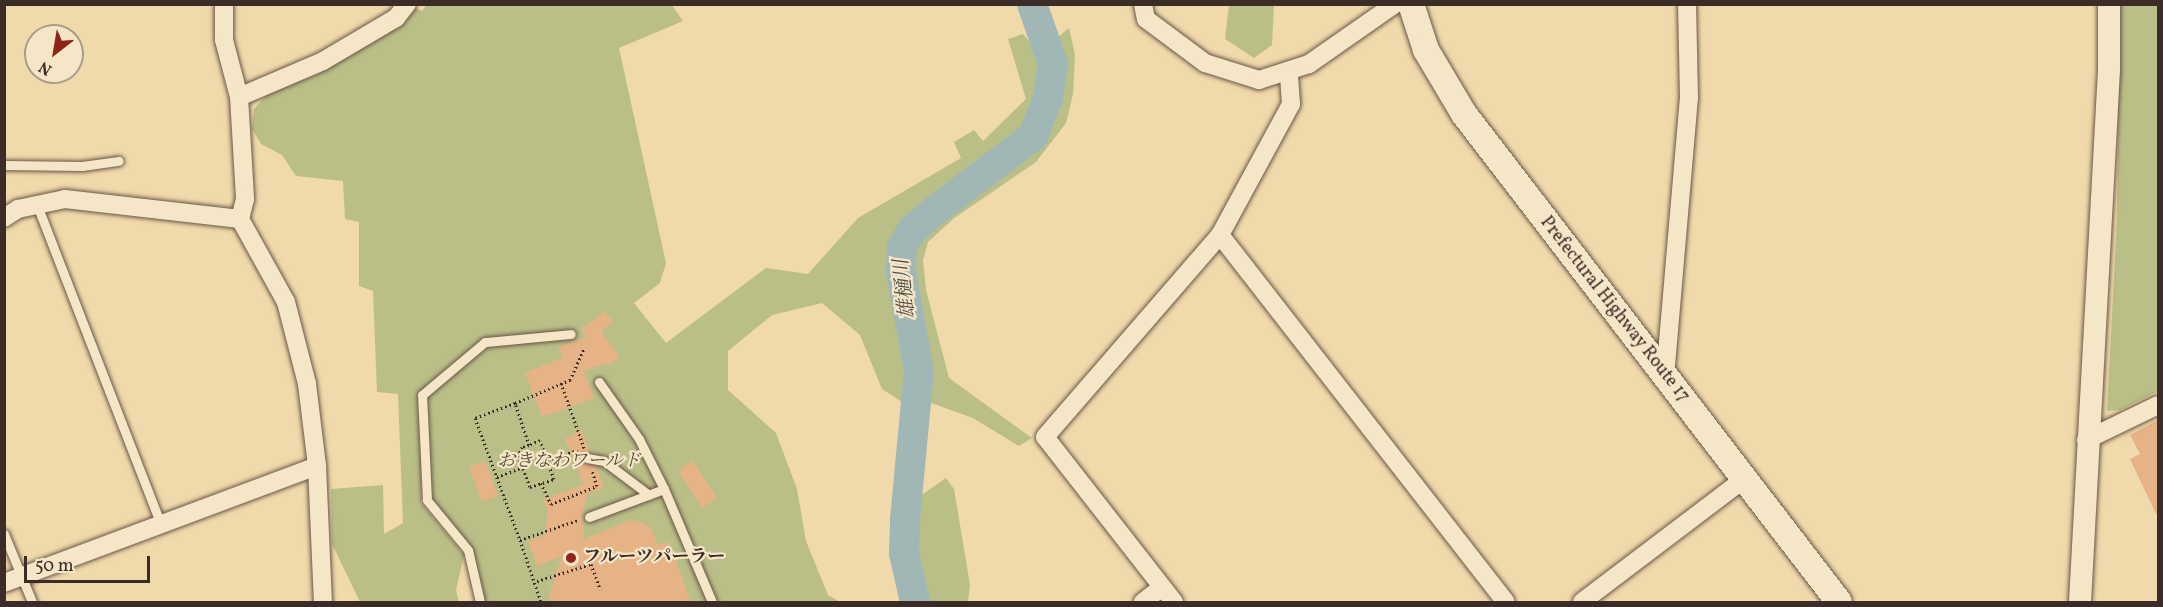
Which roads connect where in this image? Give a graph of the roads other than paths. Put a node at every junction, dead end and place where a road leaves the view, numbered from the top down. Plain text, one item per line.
1 (224, 4) edge
2 (407, 4) edge
3 (1143, 4) edge
4 (1395, 4) edge
5 (1411, 4) edge
6 (1687, 4) edge
7 (2109, 4) edge
8 (1289, 73) junction
9 (239, 97) junction
10 (119, 161) dead end
11 (4, 165) edge
12 (37, 205) junction
13 (4, 218) edge
14 (240, 219) junction
15 (1220, 234) junction
16 (571, 334) dead end
17 (1665, 377) junction
18 (599, 382) dead end
19 (2158, 405) edge
20 (2086, 440) junction
21 (585, 453) road end
22 (317, 466) junction
23 (1744, 479) junction
24 (664, 489) junction
25 (649, 495) junction
26 (589, 517) road end
27 (160, 525) junction
28 (4, 534) edge
29 (22, 576) junction
30 (4, 583) edge
31 (1162, 587) junction
32 (32, 603) edge
33 (322, 603) edge
34 (480, 603) edge
35 (712, 603) edge
36 (1143, 603) edge
37 (1174, 603) edge
38 (1506, 603) edge
39 (1581, 603) edge
40 (1839, 603) edge
41 (2080, 603) edge

1 - 9 street
2 - 9 street
3 - 8 street
4 - 8 street
5 - 17 main road, Prefectural Highway Route 17
6 - 17 street
7 - 20 street
8 - 15 street
9 - 14 street
10 - 11 lane
12 - 13 street
12 - 14 street
12 - 27 lane
14 - 22 street
15 - 31 street
15 - 38 street
16 - 34 lane
17 - 23 main road, Prefectural Highway Route 17
18 - 24 lane
19 - 20 street
20 - 41 street
21 - 25 lane
22 - 27 street
22 - 33 street
23 - 39 street
23 - 40 main road, Prefectural Highway Route 17
24 - 25 lane
24 - 35 lane
25 - 26 lane
27 - 29 street
28 - 29 lane
29 - 30 street
29 - 32 lane
31 - 36 street
31 - 37 street

